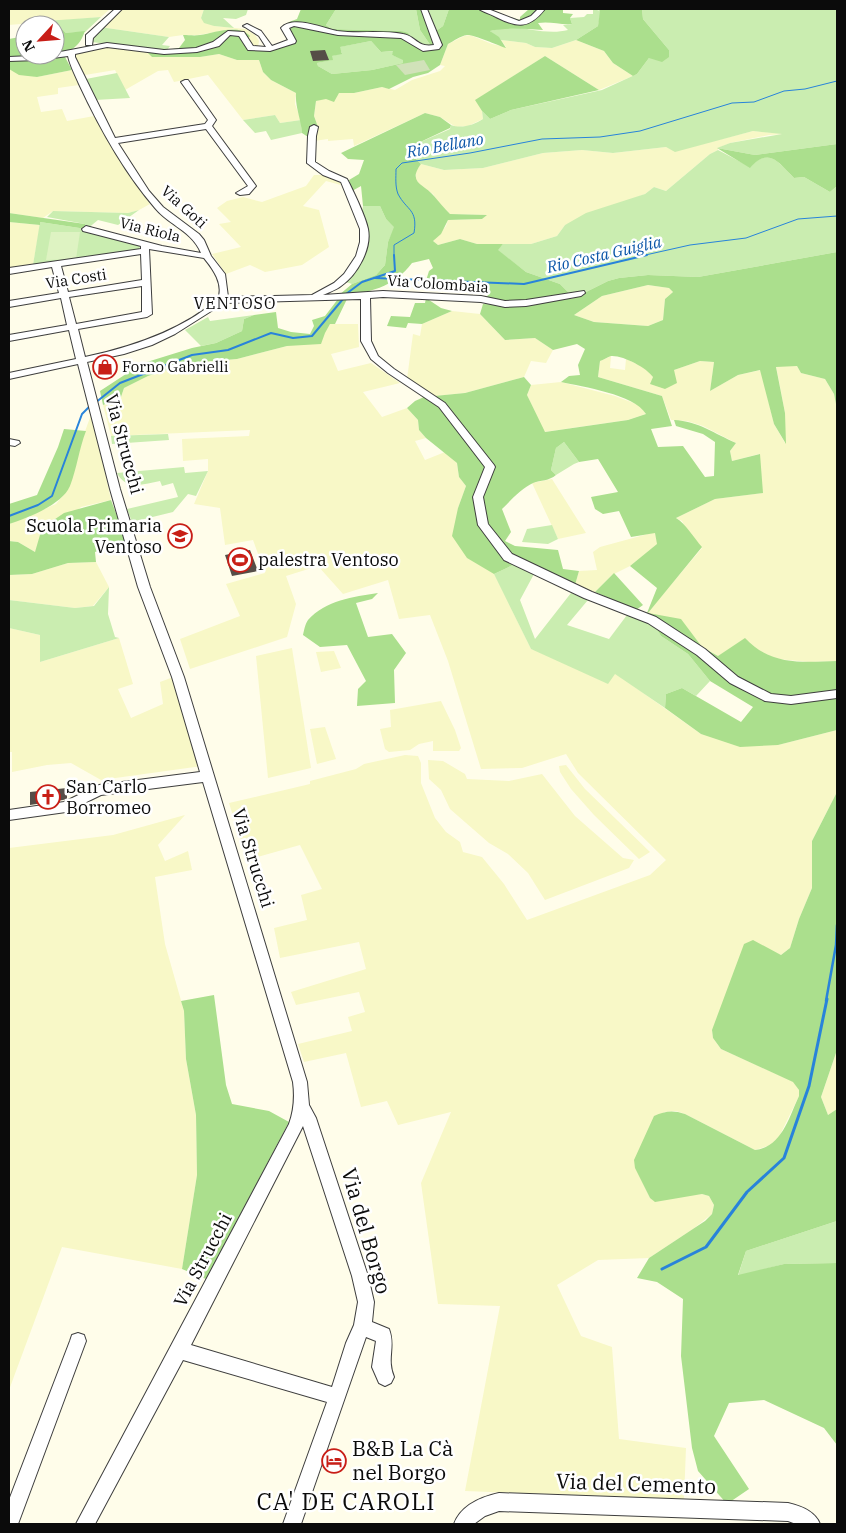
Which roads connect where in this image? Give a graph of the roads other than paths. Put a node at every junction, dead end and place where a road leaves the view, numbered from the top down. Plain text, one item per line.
1 (119, 9) edge
2 (424, 9) edge
3 (482, 9) edge
4 (542, 9) edge
5 (247, 26) dead end
6 (87, 46) junction
7 (270, 49) junction
8 (72, 53) junction
9 (9, 59) edge
10 (184, 82) dead end
11 (208, 126) junction
12 (314, 127) dead end
13 (113, 141) junction
14 (240, 193) dead end
15 (86, 229) dead end
16 (145, 248) junction
17 (207, 256) junction
18 (56, 264) junction
19 (9, 271) edge
20 (147, 282) junction
21 (581, 293) dead end
22 (66, 295) junction
23 (365, 296) junction
24 (292, 298) junction
25 (222, 300) junction
26 (9, 304) edge
27 (74, 327) junction
28 (9, 338) edge
29 (82, 361) junction
30 (9, 376) edge
31 (837, 694) edge
32 (208, 776) junction
33 (9, 816) edge
34 (302, 1107) junction
35 (362, 1327) junction
36 (78, 1341) dead end
37 (178, 1350) junction
38 (385, 1377) dead end
39 (338, 1397) junction
40 (9, 1523) edge
41 (85, 1524) edge
42 (292, 1524) edge
43 (463, 1524) edge
44 (811, 1524) edge

1 - 6 street
2 - 7 street
3 - 4 street
5 - 7 street
6 - 7 street
6 - 8 street
8 - 9 street
8 - 13 street, Via Goti
10 - 11 street
11 - 13 street
11 - 14 street
12 - 24 street, Via Colombaia
13 - 17 street, Via Goti
15 - 16 street, Via Riola
16 - 17 street, Via Riola
16 - 18 street
16 - 20 street
17 - 25 street, Via Goti
18 - 19 street
18 - 22 street, Via Strucchi
20 - 22 street, Via Costi
20 - 27 street
21 - 23 street, Via Colombaia
22 - 26 street, Via Costi
22 - 27 street, Via Strucchi
23 - 24 street, Via Colombaia
23 - 31 street
24 - 25 street, Via Colombaia
25 - 29 street
27 - 28 street
27 - 29 street, Via Strucchi
29 - 30 street
29 - 32 street, Via Strucchi
32 - 33 street
32 - 34 street, Via Strucchi
34 - 35 street, Via del Borgo
34 - 37 street, Via Strucchi
35 - 38 street
35 - 39 street, Via del Borgo
36 - 40 street
37 - 39 street
37 - 41 street, Via Strucchi
39 - 42 street, Via del Borgo
43 - 44 street, Via del Cemento

